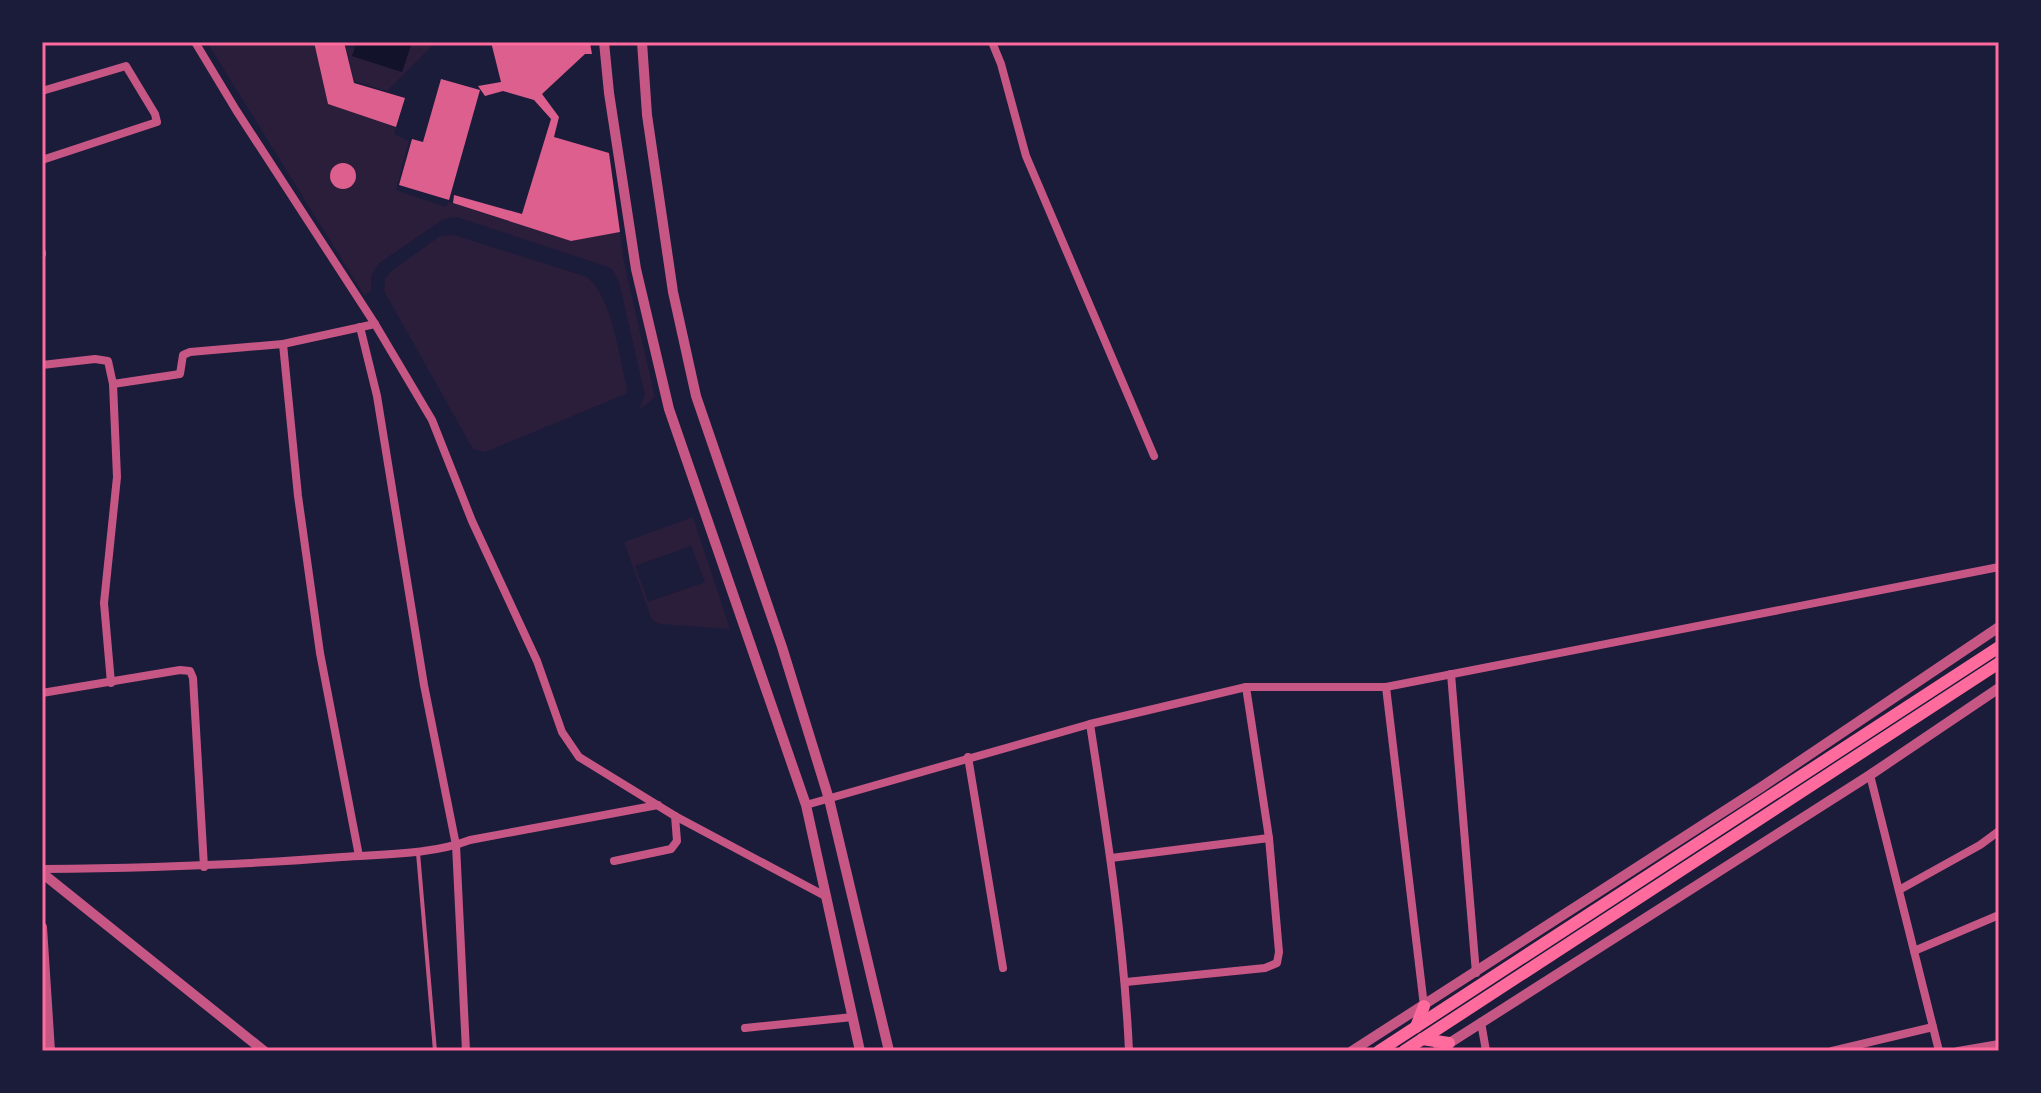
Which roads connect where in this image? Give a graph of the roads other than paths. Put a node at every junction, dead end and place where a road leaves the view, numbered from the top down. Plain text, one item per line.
1 (195, 42) edge
2 (604, 42) edge
3 (642, 42) edge
4 (992, 42) edge
5 (42, 91) edge
6 (42, 160) edge
7 (375, 324) junction
8 (360, 327) junction
9 (283, 344) junction
10 (42, 365) edge
11 (113, 384) junction
12 (1154, 456) dead end
13 (1999, 567) edge
14 (1999, 627) edge
15 (1999, 647) edge
16 (1999, 663) edge
17 (1451, 674) junction
18 (111, 683) junction
19 (1246, 687) junction
20 (1386, 687) junction
21 (1999, 688) edge
22 (42, 693) edge
23 (1090, 724) junction
24 (968, 757) junction
25 (1870, 775) junction
26 (829, 799) junction
27 (659, 805) junction
28 (806, 805) junction
29 (675, 816) junction
30 (1999, 831) edge
31 (1269, 838) junction
32 (456, 845) junction
33 (417, 850) junction
34 (359, 856) junction
35 (1111, 858) junction
36 (614, 861) dead end
37 (204, 867) junction
38 (42, 871) edge
39 (1899, 890) junction
40 (828, 897) junction
41 (1999, 915) edge
42 (42, 927) edge
43 (1914, 951) junction
44 (1003, 968) dead end
45 (1476, 973) junction
46 (1126, 982) junction
47 (1424, 1006) junction
48 (853, 1017) junction
49 (1481, 1022) junction
50 (1933, 1027) junction
51 (745, 1028) dead end
52 (1419, 1033) junction
53 (1449, 1043) junction
54 (1999, 1044) edge
55 (50, 1051) edge
56 (264, 1051) edge
57 (435, 1051) edge
58 (466, 1051) edge
59 (860, 1051) edge
60 (889, 1051) edge
61 (1129, 1051) edge
62 (1352, 1051) edge
63 (1379, 1051) edge
64 (1404, 1051) edge
65 (1437, 1051) edge
66 (1486, 1051) edge
67 (1832, 1051) edge
68 (1939, 1051) edge
69 (1958, 1051) edge

1 - 7 street
2 - 28 street
3 - 26 street
4 - 12 street
5 - 6 street
7 - 8 street
7 - 27 street
8 - 9 street
8 - 32 street
9 - 11 street
9 - 34 street
10 - 11 street
11 - 18 street
13 - 17 street
14 - 45 street
15 - 52 main road
16 - 52 main road
17 - 20 street
17 - 45 street
18 - 22 street
18 - 37 street
19 - 20 street
19 - 23 street
19 - 31 street
20 - 47 street
21 - 25 street
23 - 24 street
23 - 35 street
24 - 26 street
24 - 44 street
25 - 39 street
25 - 49 street
26 - 28 street
26 - 60 street
27 - 29 street
27 - 32 street
28 - 40 street
29 - 36 street
29 - 40 street
30 - 39 street
31 - 35 street
31 - 46 street
32 - 33 street
32 - 58 street
33 - 34 street
33 - 57 lane
34 - 37 street
35 - 46 street
37 - 38 street
38 - 56 street
39 - 43 street
40 - 48 street
41 - 43 street
42 - 55 street
43 - 50 street
45 - 47 street
46 - 61 street
47 - 52 main road
47 - 62 street
48 - 51 street
48 - 59 street
49 - 53 street
49 - 66 street
50 - 67 street
50 - 68 street
52 - 53 main road
52 - 63 main road
52 - 64 main road
53 - 65 street
54 - 69 street

